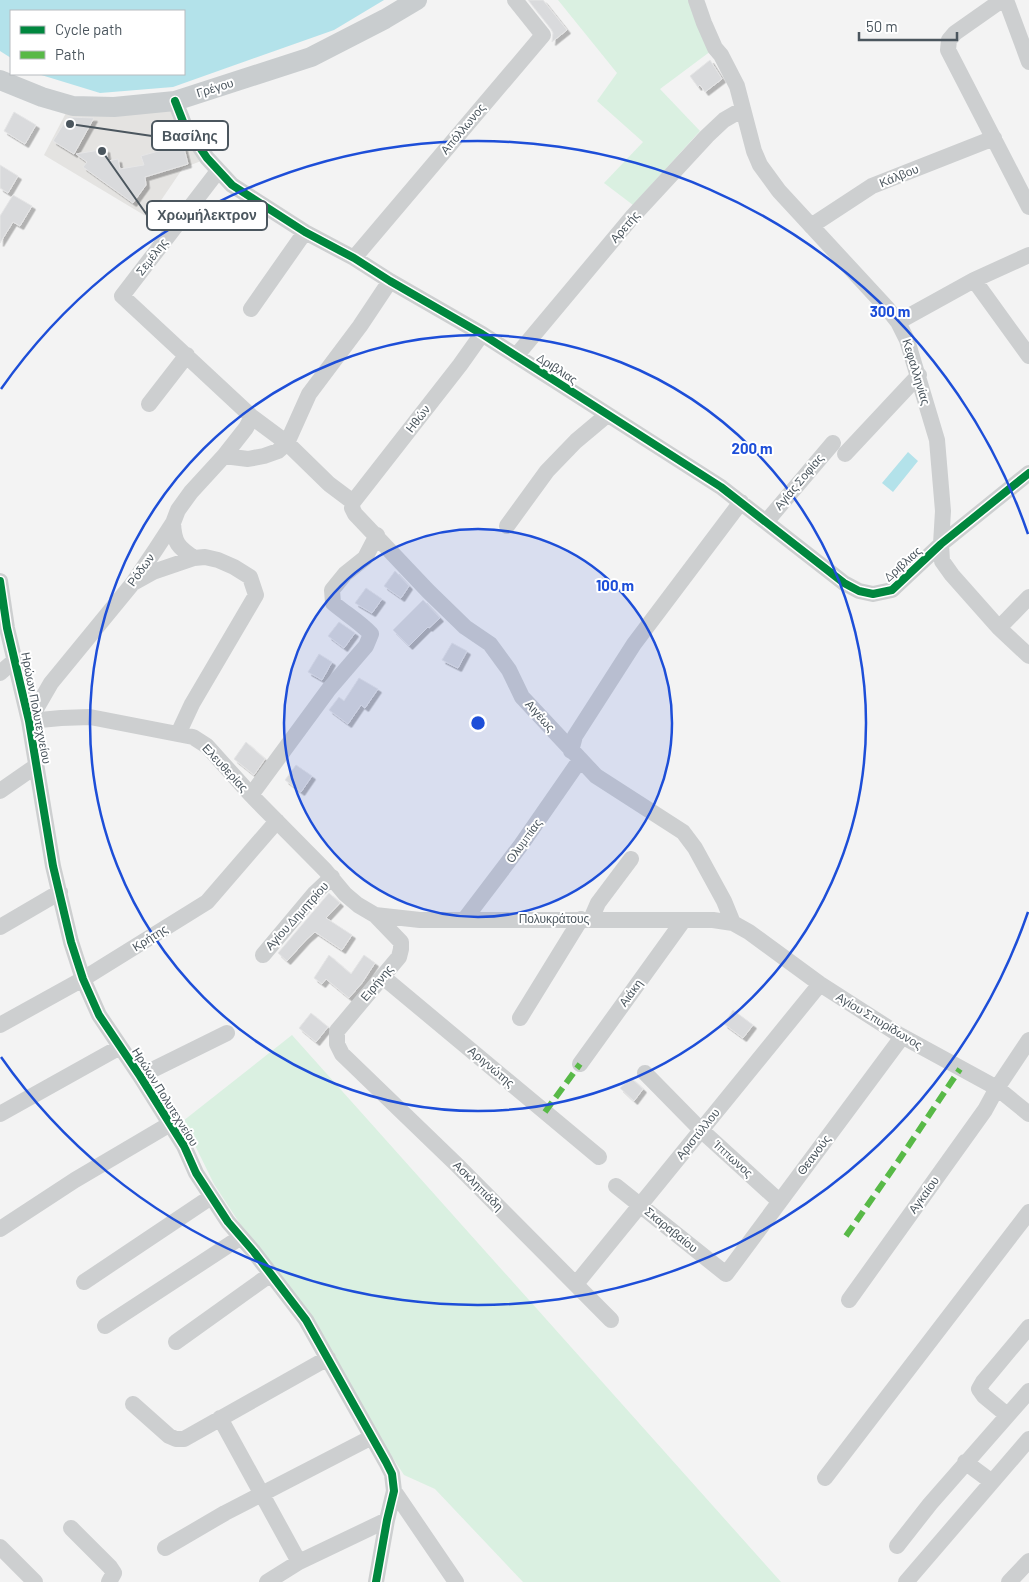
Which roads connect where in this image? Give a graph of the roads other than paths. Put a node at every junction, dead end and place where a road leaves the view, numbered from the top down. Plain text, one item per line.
1 (417, 0) edge
2 (515, 0) edge
3 (696, 0) edge
4 (1004, 0) edge
5 (1029, 62) edge
6 (0, 80) edge
7 (175, 100) junction
8 (743, 109) junction
9 (994, 138) junction
10 (218, 171) junction
11 (1029, 207) edge
12 (811, 226) junction
13 (305, 232) junction
14 (1029, 255) edge
15 (354, 258) junction
16 (974, 280) junction
17 (390, 281) junction
18 (251, 309) dead end
19 (898, 322) junction
20 (482, 334) junction
21 (187, 355) junction
22 (516, 356) junction
23 (1029, 356) edge
24 (919, 375) junction
25 (149, 404) dead end
26 (607, 415) junction
27 (252, 417) junction
28 (833, 442) dead end
29 (287, 443) junction
30 (845, 454) dead end
31 (224, 456) junction
32 (1029, 473) edge
33 (353, 502) junction
34 (741, 502) junction
35 (766, 522) junction
36 (173, 523) junction
37 (507, 526) dead end
38 (377, 535) junction
39 (941, 544) junction
40 (194, 558) junction
41 (0, 581) edge
42 (133, 583) junction
43 (1029, 596) edge
44 (999, 628) junction
45 (1029, 656) edge
46 (15, 660) junction
47 (0, 674) edge
48 (29, 722) junction
49 (178, 734) junction
50 (576, 755) junction
51 (36, 766) junction
52 (0, 791) edge
53 (251, 795) junction
54 (277, 821) junction
55 (631, 859) dead end
56 (332, 877) junction
57 (60, 892) junction
58 (375, 915) junction
59 (586, 919) junction
60 (464, 920) junction
61 (683, 921) junction
62 (733, 923) junction
63 (0, 926) edge
64 (263, 954) dead end
65 (383, 977) junction
66 (83, 979) junction
67 (820, 984) junction
68 (520, 1018) dead end
69 (0, 1026) edge
70 (227, 1033) dead end
71 (902, 1037) junction
72 (1029, 1040) edge
73 (120, 1047) junction
74 (342, 1054) joint
75 (580, 1064) dead end
76 (645, 1073) dead end
77 (140, 1076) junction
78 (997, 1088) junction
79 (0, 1114) edge
80 (1029, 1114) edge
81 (170, 1124) junction
82 (701, 1130) junction
83 (599, 1157) dead end
84 (616, 1186) dead end
85 (211, 1197) junction
86 (779, 1201) junction
87 (640, 1204) junction
88 (1029, 1212) edge
89 (0, 1230) edge
90 (242, 1237) junction
91 (271, 1274) junction
92 (726, 1274) joint
93 (84, 1282) dead end
94 (576, 1284) junction
95 (849, 1300) dead end
96 (611, 1320) dead end
97 (105, 1326) dead end
98 (1029, 1327) edge
99 (176, 1342) dead end
100 (328, 1358) junction
101 (1029, 1390) edge
102 (133, 1404) dead end
103 (1007, 1415) junction
104 (220, 1418) junction
105 (372, 1437) junction
106 (1029, 1439) edge
107 (965, 1462) junction
108 (825, 1478) dead end
109 (992, 1482) junction
110 (394, 1491) junction
111 (262, 1494) junction
112 (387, 1520) junction
113 (71, 1528) dead end
114 (0, 1546) edge
115 (897, 1546) dead end
116 (165, 1548) dead end
117 (1029, 1561) edge
118 (299, 1562) junction
119 (35, 1582) edge
120 (108, 1582) edge
121 (267, 1582) edge
122 (376, 1582) edge
123 (456, 1582) edge
124 (906, 1582) edge
125 (1009, 1582) edge

1 - 7 main road, Γρέγου
2 - 15 street, Απόλλωνος
3 - 8 street, Κεφαλληνίας
4 - 5 street
4 - 9 street
6 - 7 main road, Γρέγου
7 - 10 street, Δριβλιας
8 - 12 street, Κεφαλληνίας
8 - 22 street, Αρετής
9 - 11 street
9 - 12 street, Κάλβου
10 - 13 street, Δριβλιας
10 - 21 street, Σεμέλης
12 - 19 street, Κεφαλληνίας
13 - 15 street, Δριβλιας
13 - 18 street
14 - 16 street
15 - 17 street, Δριβλιας
16 - 19 street
16 - 23 street
17 - 20 street, Δριβλιας
17 - 29 street
19 - 24 street, Κεφαλληνίας
20 - 22 street, Δριβλιας
20 - 33 street, Ηθών
21 - 25 street
21 - 27 street
22 - 26 street, Δριβλιας
24 - 30 street
24 - 39 street, Κεφαλληνίας
26 - 34 street, Δριβλιας
26 - 37 street
27 - 29 street
27 - 31 street, Ρόδων
28 - 35 street, Αγίας Σοφίας
29 - 31 street
29 - 33 street
31 - 36 street, Ρόδων
32 - 39 street, Δριβλιας
33 - 38 street, Αιγέως
34 - 35 street, Δριβλιας
34 - 50 street, Ολυμπίας
35 - 39 street, Δριβλιας
36 - 40 street
36 - 42 street, Ρόδων
38 - 50 street, Αιγέως
38 - 53 street
39 - 44 street, Κεφαλληνίας
40 - 42 street
40 - 49 street
41 - 46 street, Ηρώων Πολυτεχνείου
42 - 48 street, Ρόδων
43 - 44 street
44 - 45 street, Κεφαλληνίας
46 - 47 street
46 - 48 street, Ηρώων Πολυτεχνείου
48 - 49 street, Ελευθερίας
48 - 51 street, Ηρώων Πολυτεχνείου
49 - 53 street, Ελευθερίας
50 - 60 street, Ολυμπίας
50 - 62 street, Αιγέως
51 - 52 street
51 - 57 street, Ηρώων Πολυτεχνείου
53 - 54 street, Ελευθερίας
54 - 56 street, Ελευθερίας
54 - 66 street, Κρήτης
55 - 59 street
56 - 58 street, Ελευθερίας
56 - 64 street, Αγίου Δημητρίου
57 - 63 street
57 - 66 street, Ηρώων Πολυτεχνείου
58 - 60 street, Πολυκράτους
58 - 65 street, Ειρήνης
59 - 60 street, Πολυκράτους
59 - 61 street, Πολυκράτους
59 - 68 street
61 - 62 street, Πολυκράτους
61 - 75 street, Αιάκη
62 - 67 street, Αγίου Σπυρίδωνος
65 - 74 street, Ειρήνης
65 - 83 street, Αριγνώτης
66 - 69 street, Κρήτης
66 - 73 street, Ηρώων Πολυτεχνείου
67 - 71 street, Αγίου Σπυρίδωνος
67 - 82 street, Αριστύλλου
70 - 77 street
71 - 78 street, Αγίου Σπυρίδωνος
71 - 86 street, Θεανούς
72 - 78 street, Αγκαίου
73 - 77 street, Ηρώων Πολυτεχνείου
73 - 79 street
74 - 94 street, Ασκληπιάδη
76 - 82 street, Ίππωνος
77 - 81 street, Ηρώων Πολυτεχνείου
78 - 80 street, Αγίου Σπυρίδωνος
78 - 95 street, Αγκαίου
81 - 85 street, Ηρώων Πολυτεχνείου
81 - 89 street
82 - 86 street, Ίππωνος
82 - 87 street, Αριστύλλου
84 - 87 street, Σκαραβαίου
85 - 90 street, Ηρώων Πολυτεχνείου
85 - 93 street
86 - 92 street, Θεανούς
87 - 92 street, Σκαραβαίου
87 - 94 street, Αριστύλλου
88 - 108 street
90 - 91 street, Ηρώων Πολυτεχνείου
90 - 97 street
91 - 99 street
91 - 100 street, Ηρώων Πολυτεχνείου
94 - 96 street, Ασκληπιάδη
98 - 103 street
100 - 104 street
100 - 105 street, Ηρώων Πολυτεχνείου
101 - 103 street
102 - 104 street
103 - 107 street
104 - 111 street
105 - 110 street, Ηρώων Πολυτεχνείου
105 - 111 street
106 - 109 street
107 - 109 street
107 - 115 street
109 - 124 street
110 - 112 street, Ηρώων Πολυτεχνείου
110 - 123 street
111 - 116 street
111 - 118 street
112 - 118 street
112 - 122 street, Ηρώων Πολυτεχνείου
113 - 120 street
114 - 119 street
117 - 125 street
118 - 121 street

